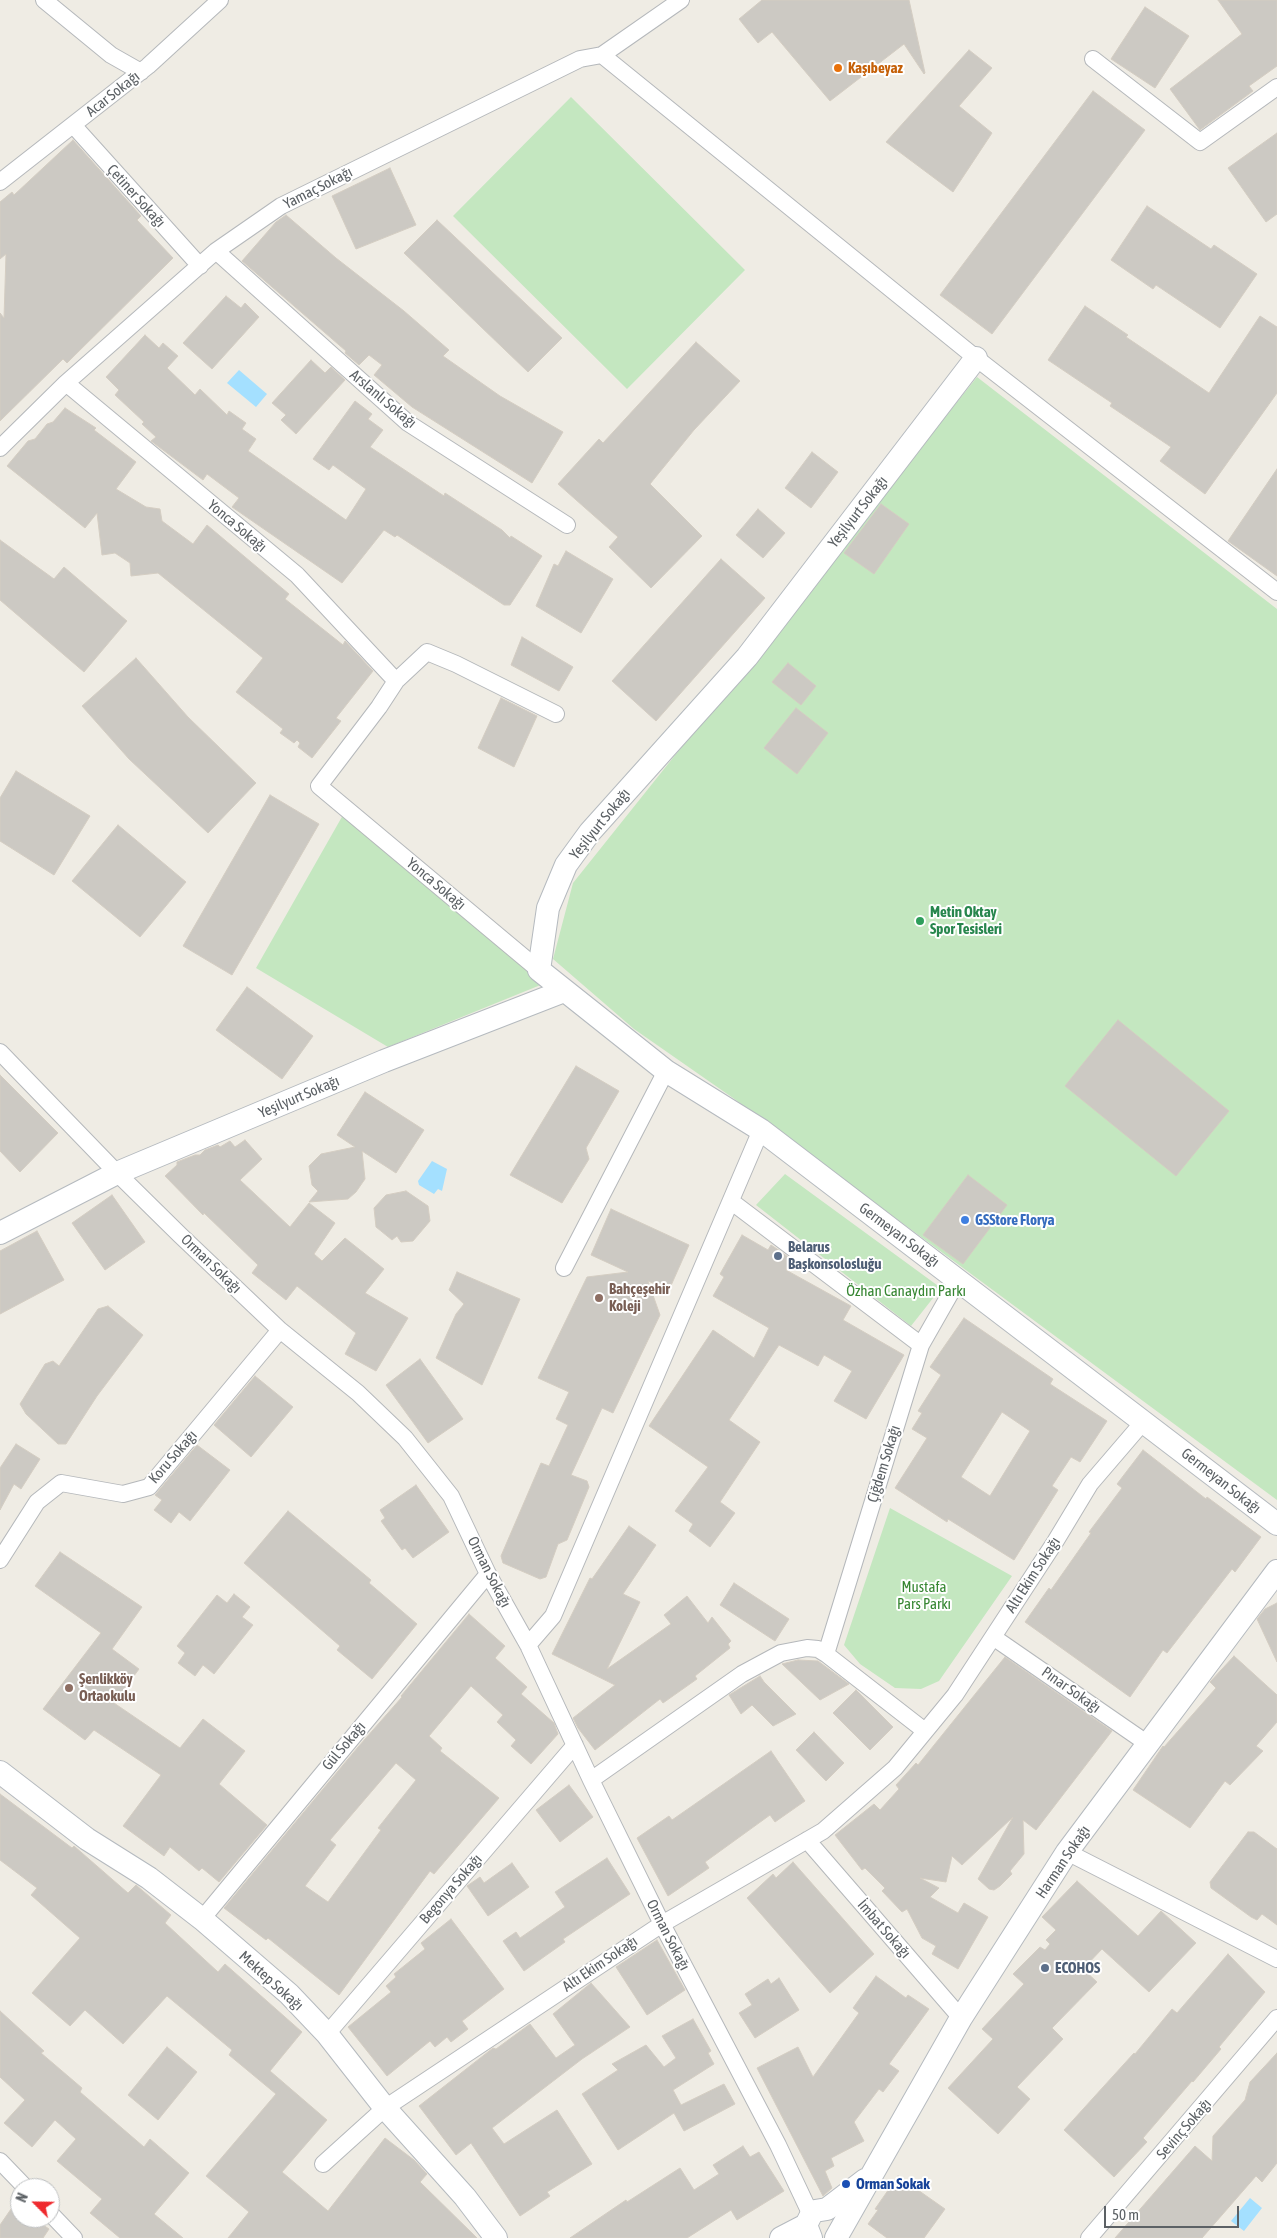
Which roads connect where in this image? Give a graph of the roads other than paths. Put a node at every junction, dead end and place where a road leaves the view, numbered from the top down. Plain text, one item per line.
1 (44, 0) edge
2 (220, 0) edge
3 (682, 0) edge
4 (602, 56) junction
5 (1093, 59) dead end
6 (141, 72) junction
7 (1277, 87) edge
8 (73, 126) junction
9 (0, 182) edge
10 (216, 251) junction
11 (200, 266) junction
12 (976, 358) junction
13 (66, 384) junction
14 (2, 440) edge
15 (567, 525) dead end
16 (1277, 592) edge
17 (396, 681) junction
18 (556, 714) dead end
19 (539, 970) junction
20 (564, 991) junction
21 (0, 1052) edge
22 (666, 1070) junction
23 (762, 1130) junction
24 (117, 1173) junction
25 (732, 1202) junction
26 (0, 1233) edge
27 (564, 1268) dead end
28 (958, 1280) junction
29 (280, 1330) junction
30 (921, 1345) junction
31 (1144, 1421) junction
32 (1277, 1524) edge
33 (0, 1560) edge
34 (1277, 1571) edge
35 (488, 1574) junction
36 (993, 1637) junction
37 (528, 1644) junction
38 (826, 1654) junction
39 (924, 1731) junction
40 (1148, 1744) junction
41 (575, 1745) junction
42 (0, 1772) edge
43 (591, 1780) junction
44 (807, 1840) junction
45 (1067, 1852) junction
46 (202, 1919) junction
47 (662, 1924) junction
48 (1277, 1959) edge
49 (961, 2018) junction
50 (1277, 2018) edge
51 (327, 2034) junction
52 (386, 2108) junction
53 (0, 2161) edge
54 (323, 2164) dead end
55 (875, 2171) junction
56 (16, 2178) edge
57 (813, 2222) edge
58 (60, 2223) edge
59 (841, 2236) edge
60 (74, 2238) edge
61 (496, 2238) edge
62 (781, 2238) edge
63 (1089, 2238) edge

1 - 6 street
2 - 6 street, Acar Sokağı
3 - 4 street, Yamaç Sokağı
4 - 10 street, Yamaç Sokağı
4 - 12 street
5 - 7 street
6 - 8 street, Acar Sokağı
8 - 9 street, Acar Sokağı
8 - 11 street, Çetiner Sokağı
10 - 11 street, Yamaç Sokağı
10 - 15 street, Arslanlı Sokağı
11 - 13 street, Yamaç Sokağı
12 - 16 street
12 - 19 main road, Yeşilyurt Sokağı
13 - 14 street, Yamaç Sokağı
13 - 17 street, Yonca Sokağı
17 - 18 street, Yonca Sokağı
17 - 19 street, Yonca Sokağı
19 - 20 main road
20 - 22 main road, Germeyan Sokağı
20 - 24 main road, Yeşilyurt Sokağı
21 - 24 street, Orman Sokağı
22 - 23 main road, Germeyan Sokağı
22 - 27 street
23 - 25 street
23 - 28 main road, Germeyan Sokağı
24 - 26 main road, Yeşilyurt Sokağı
24 - 29 street, Orman Sokağı
25 - 30 street
25 - 37 street
28 - 30 street, Çiğdem Sokağı
28 - 31 main road, Germeyan Sokağı
29 - 33 street, Koru Sokağı
29 - 35 street, Orman Sokağı
30 - 38 street, Çiğdem Sokağı
31 - 32 main road, Germeyan Sokağı
31 - 36 street, Altı Ekim Sokağı
34 - 40 main road, Harman Sokağı
35 - 37 street, Orman Sokağı
35 - 46 street, Gül Sokağı
36 - 39 street, Altı Ekim Sokağı
36 - 40 street, Pınar Sokağı
37 - 41 street, Orman Sokağı
38 - 39 street
38 - 43 street
39 - 44 street, Altı Ekim Sokağı
40 - 45 main road, Harman Sokağı
41 - 43 street, Orman Sokağı
41 - 51 street, Begonya Sokağı
42 - 46 main road, Mektep Sokağı
43 - 47 street, Orman Sokağı
44 - 47 street, Altı Ekim Sokağı
44 - 49 street, İmbat Sokağı
45 - 48 street
45 - 49 main road, Harman Sokağı
46 - 51 main road, Mektep Sokağı
47 - 52 street, Altı Ekim Sokağı
47 - 57 street, Orman Sokağı
49 - 55 main road, Harman Sokağı
50 - 63 street, Sevinç Sokağı
51 - 52 main road, Mektep Sokağı
52 - 54 street, Altı Ekim Sokağı
52 - 61 main road, Mektep Sokağı
53 - 56 street
55 - 57 main road
55 - 59 main road, Harman Sokağı
57 - 59 main road
57 - 62 main road
58 - 60 street

